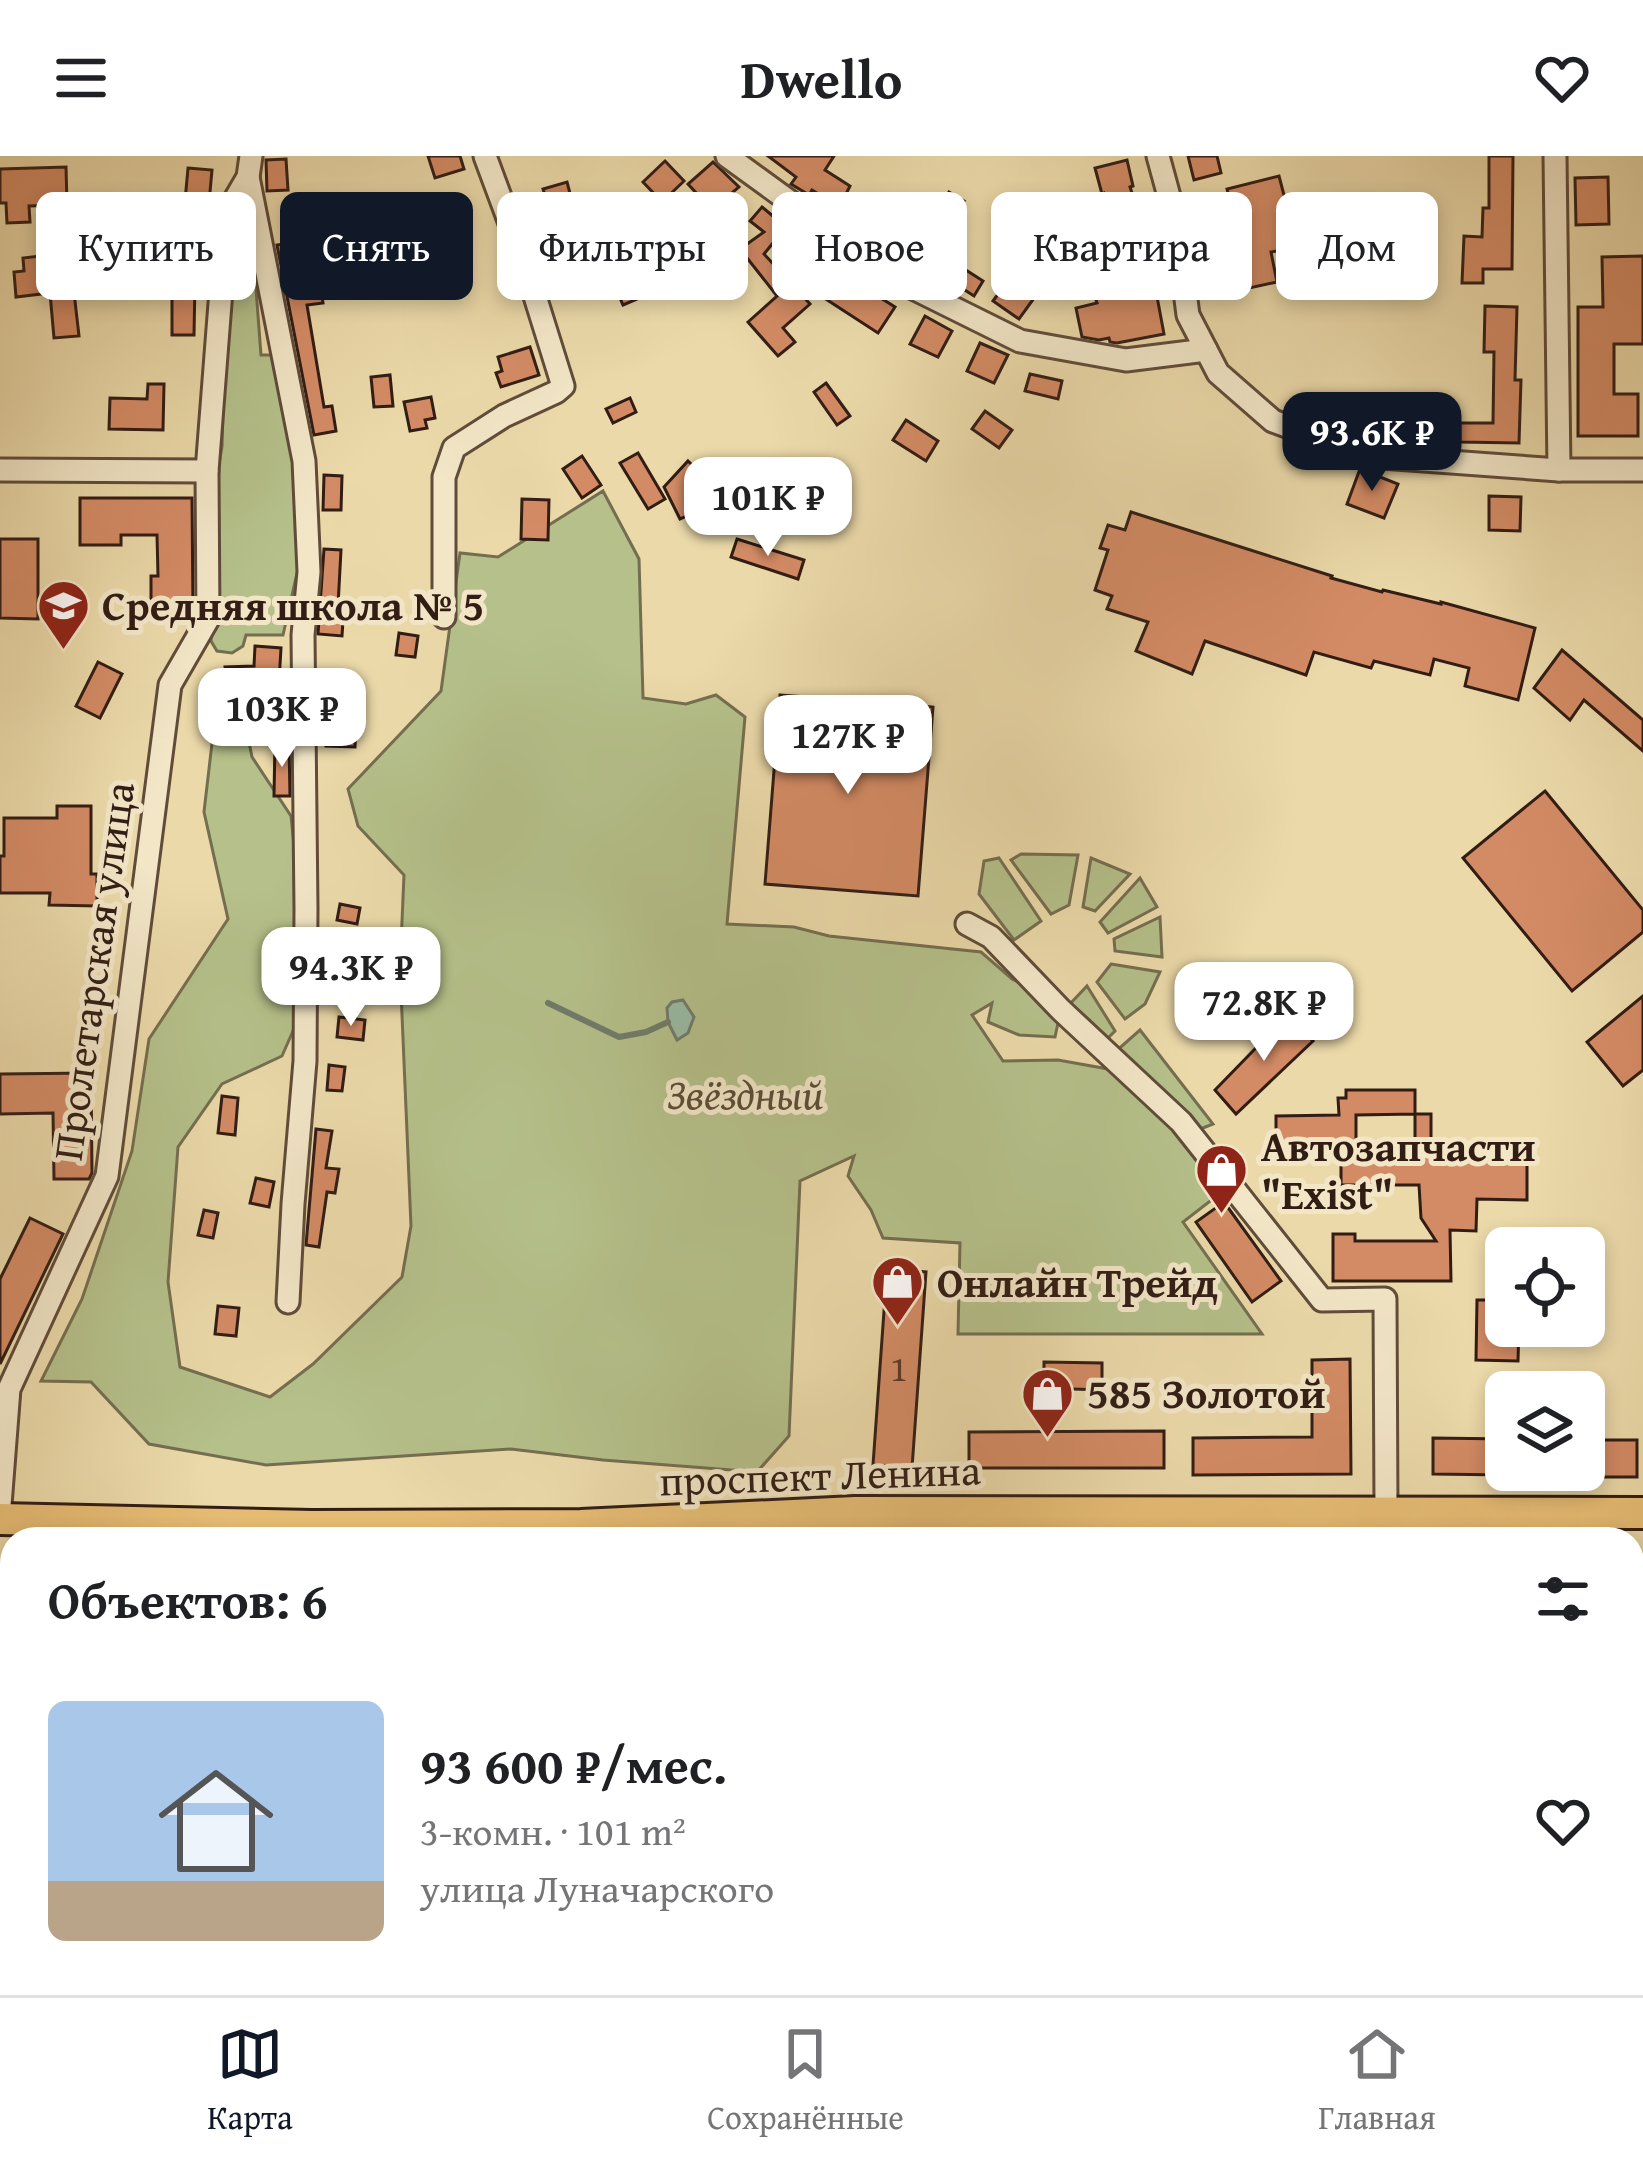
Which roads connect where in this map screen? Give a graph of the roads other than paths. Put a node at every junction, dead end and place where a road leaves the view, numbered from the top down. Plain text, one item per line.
1 (485, 156) edge
2 (727, 156) edge
3 (1158, 156) edge
4 (1555, 156) edge
5 (250, 167) edge
6 (1206, 350) junction
7 (0, 470) edge
8 (1559, 470) junction
9 (1643, 470) edge
10 (207, 471) junction
11 (444, 617) dead end
12 (967, 924) dead end
13 (288, 1301) dead end
14 (0, 1505) edge
15 (1386, 1511) junction
16 (1643, 1513) edge
17 (0, 1519) edge
18 (855, 1525) edge
19 (1318, 1526) edge

1 - 11 street
2 - 6 street
3 - 6 street
4 - 8 street
5 - 10 street, Пролетарская улица
5 - 13 street
6 - 8 street
7 - 10 street
8 - 9 street
10 - 14 street, Пролетарская улица
12 - 15 street
15 - 16 main road, проспект Ленина
15 - 19 main road, проспект Ленина
17 - 18 main road, проспект Ленина
18 - 19 main road, проспект Ленина

